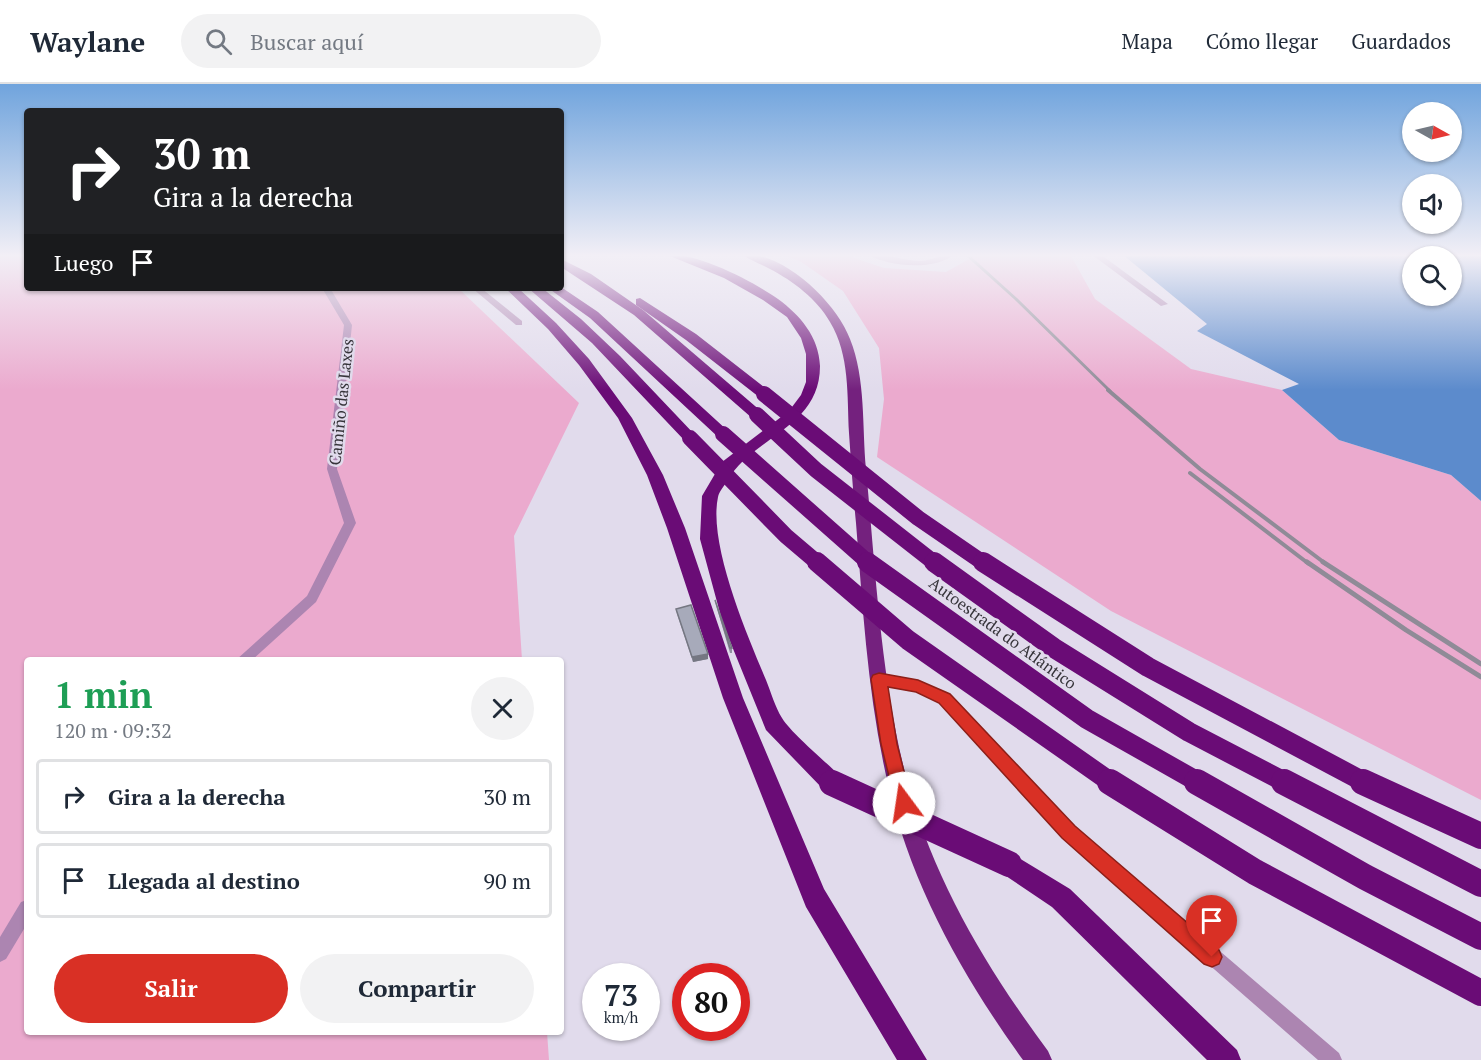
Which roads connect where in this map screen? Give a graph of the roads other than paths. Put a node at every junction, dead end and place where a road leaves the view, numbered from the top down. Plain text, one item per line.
1 (333, 300) edge
2 (490, 300) edge
3 (523, 300) edge
4 (548, 300) edge
5 (571, 300) edge
6 (616, 300) edge
7 (636, 300) edge
8 (771, 300) edge
9 (819, 300) edge
10 (1158, 300) edge
11 (1164, 304) dead end
12 (519, 323) dead end
13 (246, 657) edge
14 (879, 679) junction
15 (1481, 836) edge
16 (1481, 884) edge
17 (24, 913) edge
18 (1481, 937) edge
19 (0, 952) edge
20 (1481, 993) edge
21 (914, 1060) edge
22 (1038, 1060) edge
23 (1227, 1060) edge
24 (1332, 1060) edge

1 - 13 street, Camiño das Laxes
2 - 12 street
3 - 21 highway
4 - 20 highway, bridge
5 - 18 highway, Autoestrada do Atlántico, bridge
6 - 16 highway, Autoestrada do Atlántico, bridge
7 - 15 highway, bridge
8 - 23 highway, bridge
9 - 14 highway
10 - 11 street
14 - 22 highway
14 - 24 street
17 - 19 street

